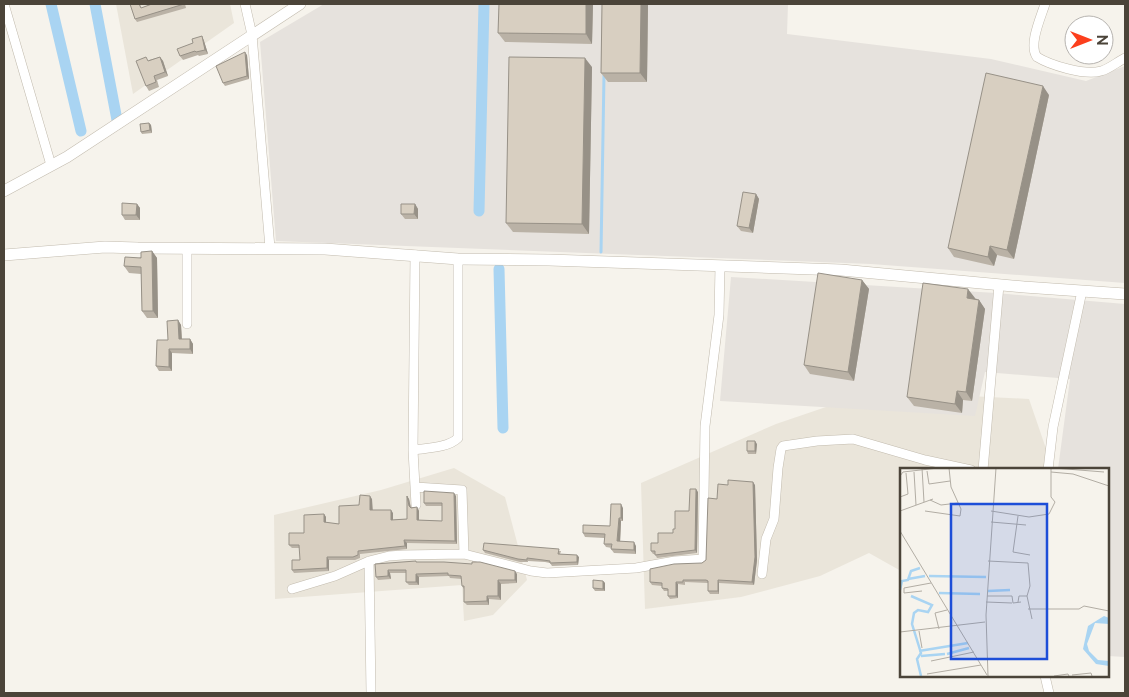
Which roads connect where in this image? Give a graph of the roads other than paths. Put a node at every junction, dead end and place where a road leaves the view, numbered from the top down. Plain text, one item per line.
1 (4, 4) edge
2 (246, 4) edge
3 (300, 4) edge
4 (1045, 4) edge
5 (252, 35) junction
6 (1125, 58) edge
7 (51, 165) junction
8 (4, 191) edge
9 (187, 248) junction
10 (270, 248) junction
11 (4, 255) edge
12 (415, 255) junction
13 (458, 259) junction
14 (720, 266) junction
15 (999, 285) junction
16 (1082, 291) junction
17 (1125, 294) edge
18 (187, 324) dead end
19 (413, 450) junction
20 (963, 468) edge
21 (983, 468) edge
22 (1048, 468) edge
23 (415, 488) junction
24 (416, 505) edge
25 (464, 554) junction
26 (369, 561) junction
27 (762, 574) dead end
28 (292, 589) dead end
29 (1045, 677) edge
30 (371, 693) edge
31 (1048, 693) edge

1 - 7 street
2 - 5 street
3 - 5 street
4 - 6 street
5 - 7 street
5 - 10 street
7 - 8 street
9 - 10 street
9 - 11 street
9 - 18 street
10 - 12 street
12 - 13 street
12 - 19 street
13 - 14 street
13 - 19 street
14 - 15 street
14 - 25 street
15 - 16 street
15 - 21 street
16 - 17 street
16 - 22 street
19 - 23 street
20 - 27 street
23 - 24 street
23 - 25 street
25 - 26 street
26 - 28 street
26 - 30 street
29 - 31 street

